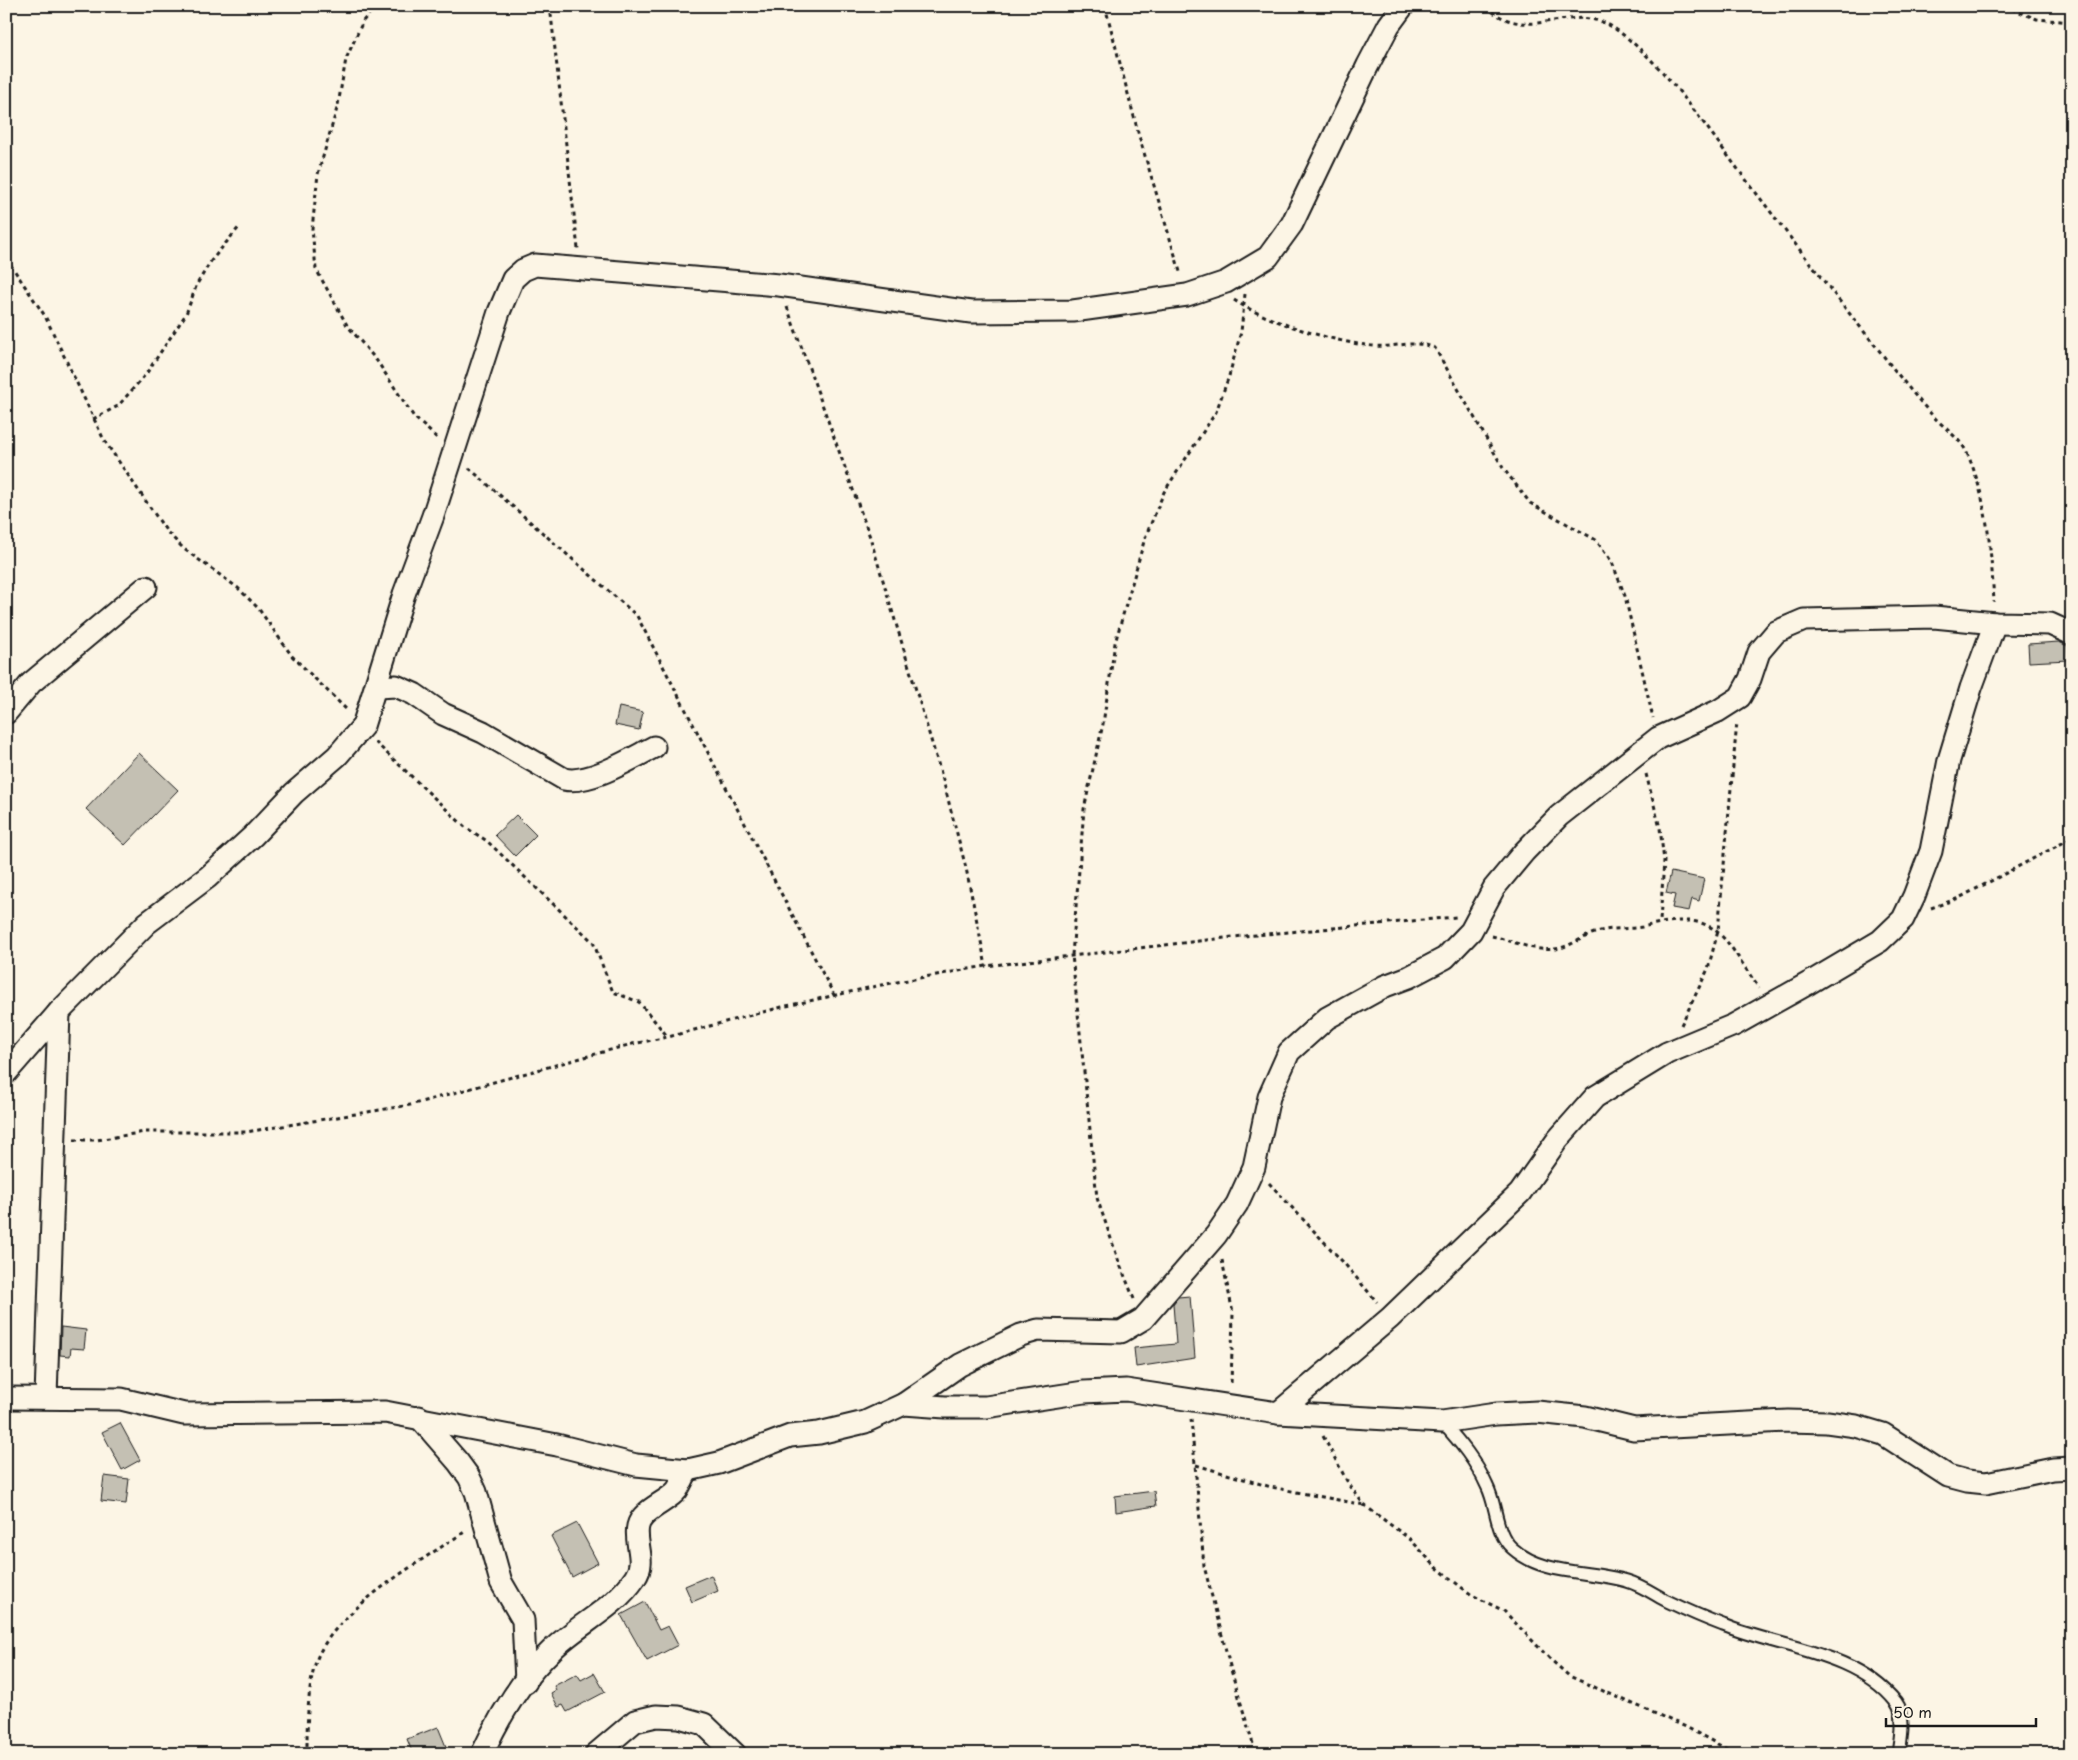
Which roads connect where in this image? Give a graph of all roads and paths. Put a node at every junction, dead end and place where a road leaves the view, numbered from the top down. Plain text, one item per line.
1 (376, 6) edge
2 (550, 6) edge
3 (1105, 6) edge
4 (1404, 6) edge
5 (1486, 6) edge
6 (2005, 6) edge
7 (2072, 22) edge
8 (240, 226) dead end
9 (6, 258) edge
10 (1248, 269) junction
11 (581, 270) junction
12 (779, 285) junction
13 (1213, 286) junction
14 (1187, 295) junction
15 (1244, 306) junction
16 (93, 419) junction
17 (453, 454) junction
18 (146, 587) dead end
19 (1995, 623) junction
20 (2072, 634) edge
21 (377, 687) junction
22 (1740, 697) junction
23 (6, 713) edge
24 (364, 726) junction
25 (1650, 745) junction
26 (654, 747) dead end
27 (2072, 838) edge
28 (1902, 919) junction
29 (1660, 921) junction
30 (1476, 922) junction
31 (1718, 931) junction
32 (1072, 955) junction
33 (986, 966) junction
34 (835, 996) junction
35 (1771, 1004) junction
36 (58, 1012) junction
37 (668, 1037) junction
38 (1667, 1053) junction
39 (6, 1073) edge
40 (55, 1140) junction
41 (1254, 1167) junction
42 (1216, 1235) junction
43 (1390, 1318) junction
44 (1143, 1319) junction
45 (46, 1397) junction
46 (6, 1398) edge
47 (1188, 1399) junction
48 (904, 1404) junction
49 (1231, 1405) junction
50 (1278, 1413) junction
51 (1304, 1415) junction
52 (419, 1417) junction
53 (1442, 1422) junction
54 (1196, 1466) junction
55 (2072, 1468) edge
56 (688, 1470) junction
57 (1364, 1505) junction
58 (483, 1516) junction
59 (526, 1682) junction
60 (307, 1754) edge
61 (482, 1754) edge
62 (596, 1754) edge
63 (735, 1754) edge
64 (1256, 1754) edge
65 (1736, 1754) edge
66 (1899, 1754) edge

1 - 17 path
2 - 11 path
3 - 14 path
4 - 10 street
5 - 19 path
6 - 7 path
8 - 16 path
9 - 16 path
10 - 13 street
10 - 15 path
11 - 12 street
11 - 17 street
12 - 14 street
12 - 33 path
13 - 14 street
13 - 15 path
15 - 25 path
15 - 32 path
16 - 24 path
17 - 21 street
17 - 34 path
18 - 23 street
19 - 20 street
19 - 22 street
19 - 28 street
21 - 24 street
21 - 26 street
22 - 25 street
22 - 31 path
24 - 36 street
24 - 37 path
25 - 29 path
25 - 30 street
27 - 28 path
28 - 35 street
29 - 30 path
29 - 31 path
30 - 32 path
30 - 41 street
31 - 35 path
31 - 38 path
32 - 33 path
32 - 44 path
33 - 34 path
34 - 37 path
35 - 38 street
36 - 39 street
36 - 40 street
37 - 40 path
38 - 43 street
40 - 45 street
41 - 42 street
41 - 43 path
42 - 44 street
42 - 49 path
43 - 50 street
44 - 48 street
45 - 46 street
45 - 52 street
47 - 48 street
47 - 49 street
47 - 54 path
48 - 56 street
49 - 50 street
50 - 51 street
51 - 53 street
51 - 57 path
52 - 56 street
52 - 58 street
53 - 55 street
53 - 66 lane
54 - 57 path
54 - 64 path
56 - 59 street
57 - 65 path
58 - 59 street
58 - 60 path
59 - 61 street
62 - 63 street

